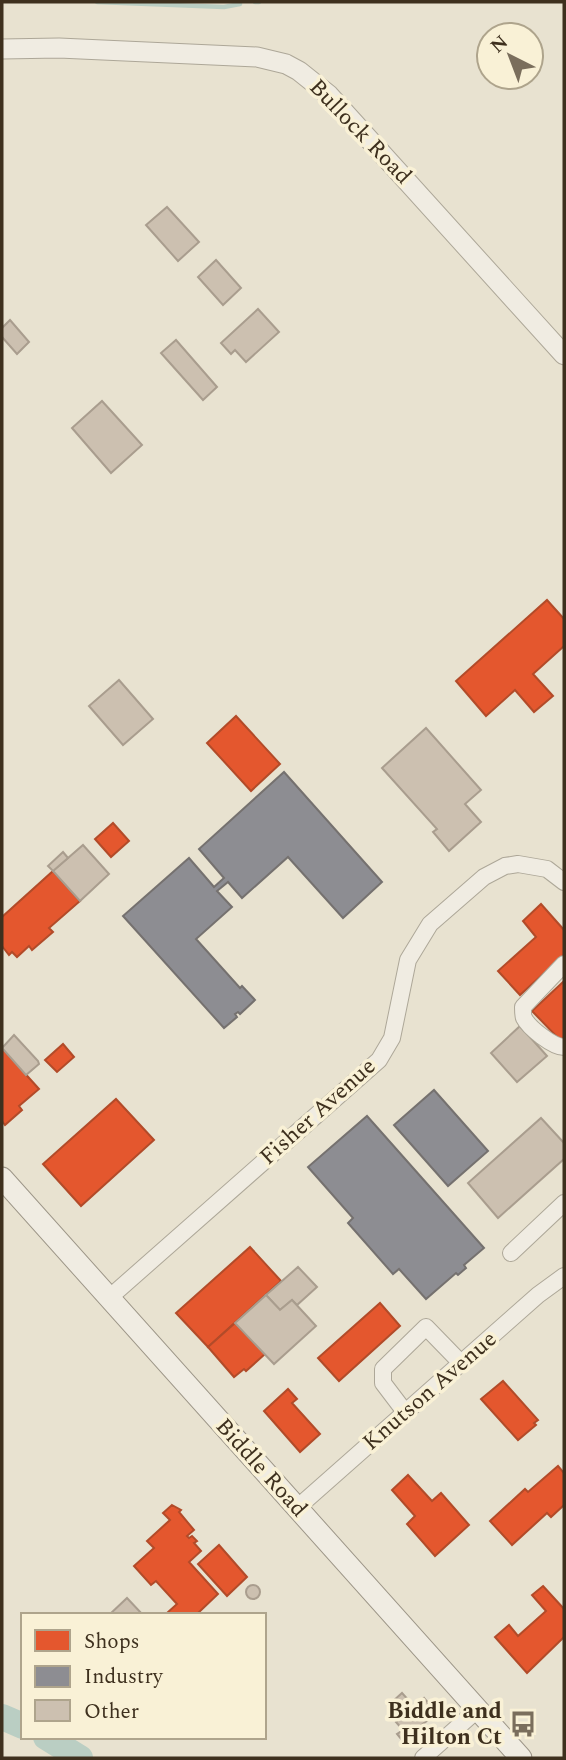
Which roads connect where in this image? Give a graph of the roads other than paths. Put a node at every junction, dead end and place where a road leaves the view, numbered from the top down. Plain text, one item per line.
1 (2, 49) edge
2 (564, 355) edge
3 (564, 882) edge
4 (564, 964) edge
5 (564, 1047) edge
6 (2, 1178) edge
7 (564, 1203) edge
8 (511, 1253) dead end
9 (564, 1276) edge
10 (109, 1298) junction
11 (461, 1363) junction
12 (405, 1412) junction
13 (297, 1508) junction
14 (477, 1710) junction
15 (423, 1758) edge
16 (521, 1758) edge

1 - 2 street, Bullock Road
3 - 10 street, Fisher Avenue
4 - 5 street
6 - 10 main road, Biddle Road
7 - 8 street
9 - 11 street, Knutson Avenue
10 - 13 main road, Biddle Road
11 - 12 street, Knutson Avenue
11 - 12 street
12 - 13 street, Knutson Avenue
13 - 14 main road, Biddle Road
14 - 15 street
14 - 16 main road, Biddle Road

